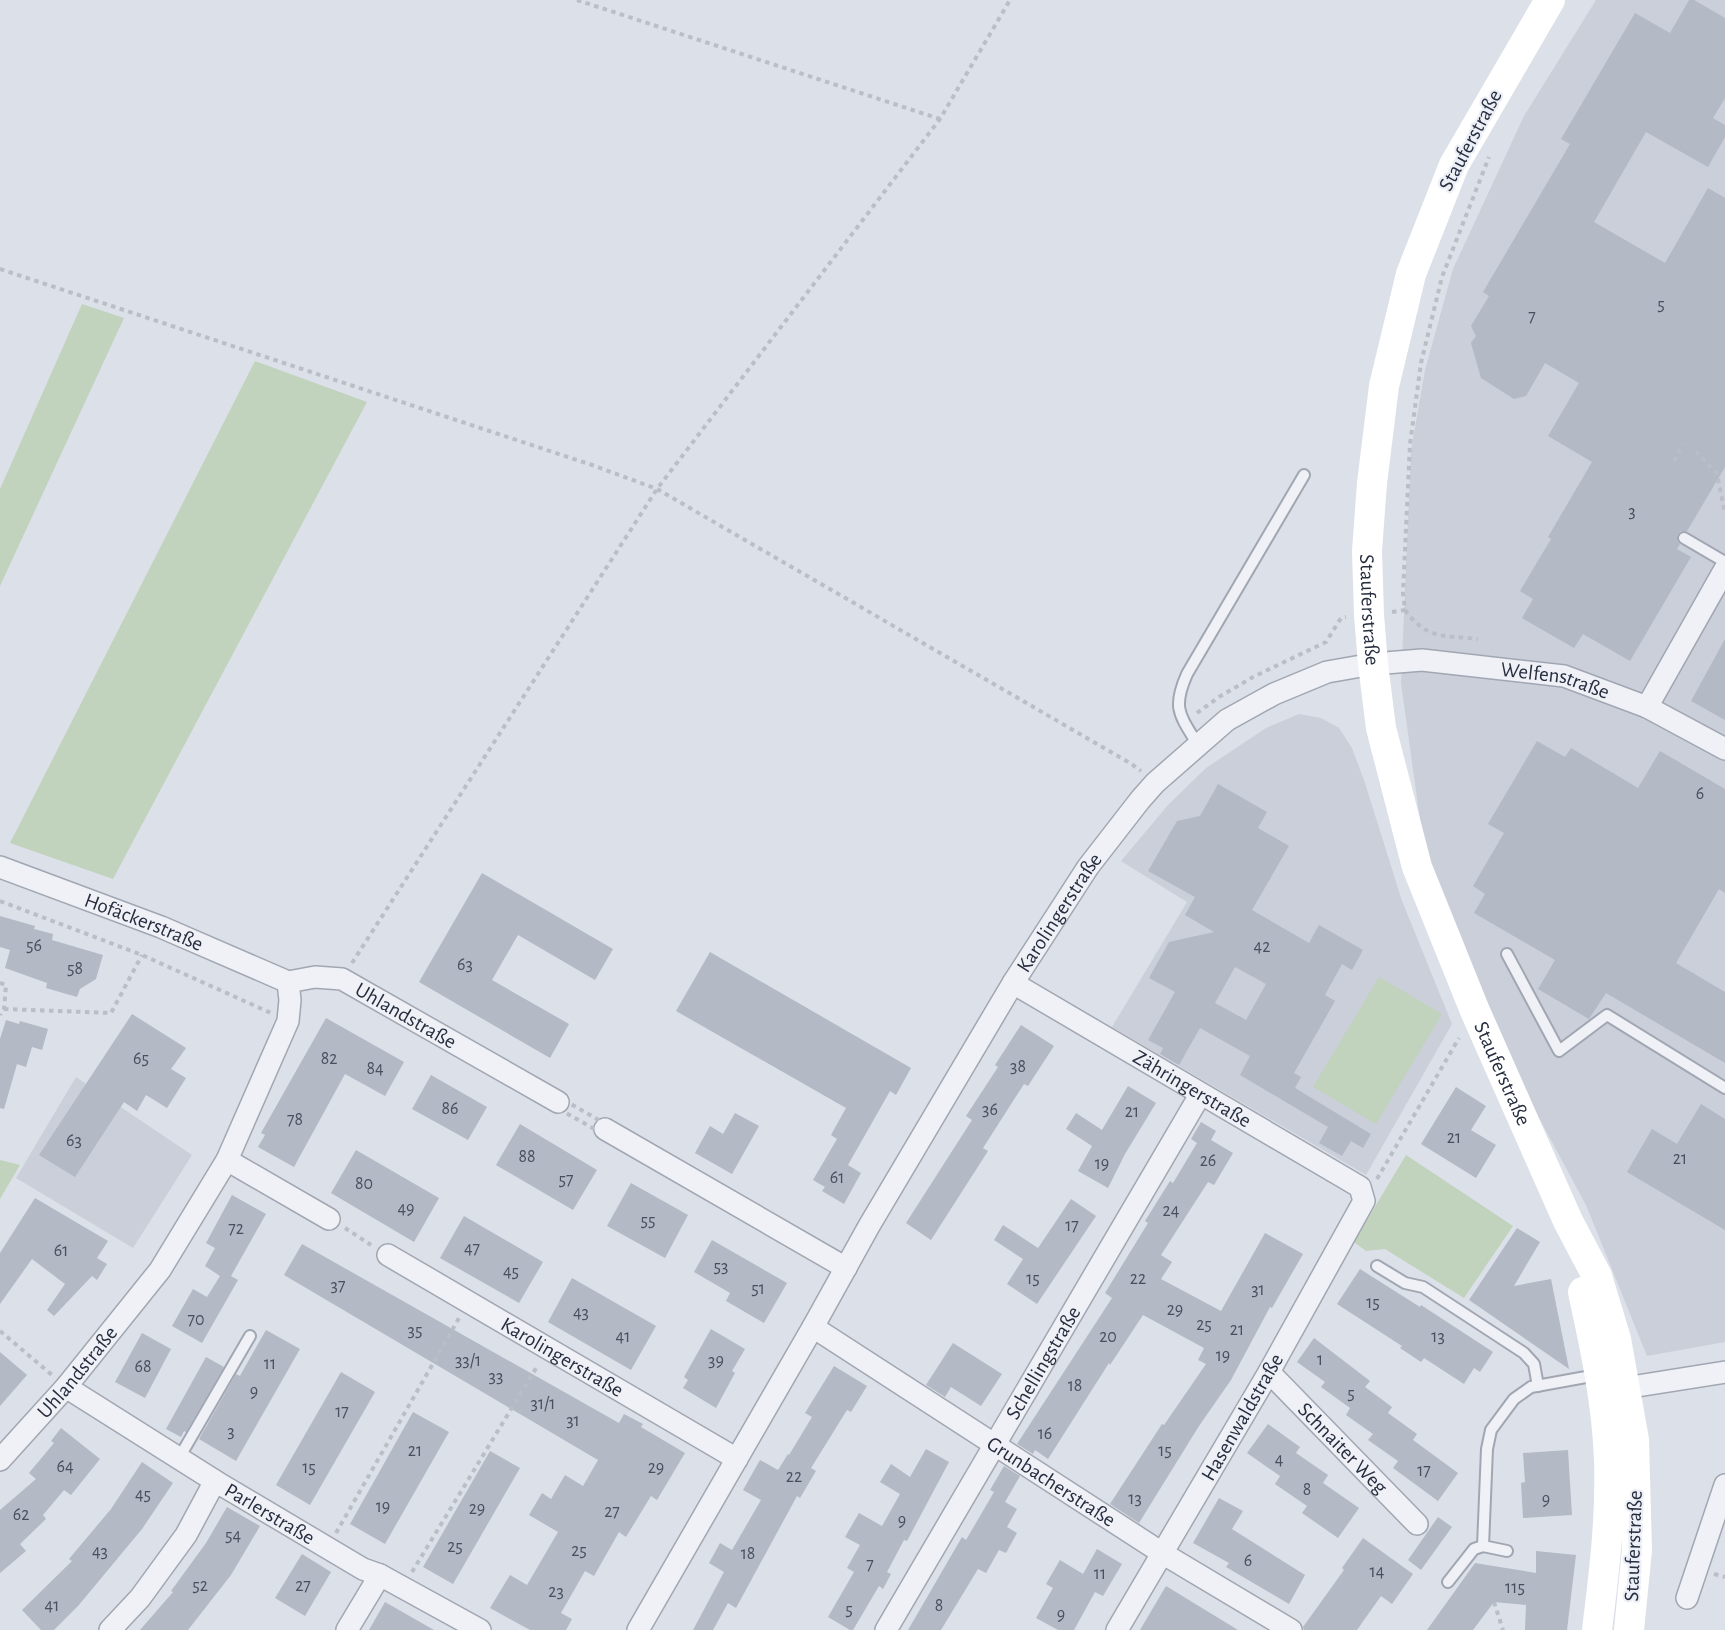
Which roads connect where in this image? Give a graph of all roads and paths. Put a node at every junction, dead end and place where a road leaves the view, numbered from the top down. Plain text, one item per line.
1 (577, 0) edge
2 (1010, 0) edge
3 (1550, 0) edge
4 (940, 119) junction
5 (1493, 148) dead end
6 (0, 269) edge
7 (1683, 444) dead end
8 (1696, 451) dead end
9 (1674, 461) dead end
10 (1304, 475) dead end
11 (657, 489) junction
12 (1725, 513) edge
13 (1684, 538) dead end
14 (1725, 562) edge
15 (1725, 568) edge
16 (1405, 610) junction
17 (1369, 615) junction
18 (1478, 639) dead end
19 (1373, 664) junction
20 (1647, 706) junction
21 (1184, 723) junction
22 (1198, 745) junction
23 (1725, 749) edge
24 (1155, 783) junction
25 (0, 867) edge
26 (0, 901) edge
27 (1507, 954) dead end
28 (142, 955) junction
29 (342, 979) junction
30 (288, 982) junction
31 (0, 983) edge
32 (1012, 983) junction
33 (4, 1009) junction
34 (1475, 1011) junction
35 (0, 1015) edge
36 (288, 1021) junction
37 (1725, 1088) edge
38 (1200, 1095) junction
39 (558, 1102) joint
40 (605, 1129) joint
41 (227, 1160) junction
42 (1364, 1201) junction
43 (328, 1219) joint
44 (388, 1255) joint
45 (1377, 1266) dead end
46 (846, 1268) junction
47 (468, 1302) junction
48 (813, 1327) junction
49 (0, 1331) edge
50 (250, 1336) dead end
51 (548, 1349) junction
52 (1269, 1372) junction
53 (1725, 1372) edge
54 (1610, 1385) junction
55 (1538, 1386) junction
56 (66, 1387) junction
57 (993, 1445) junction
58 (179, 1458) junction
59 (737, 1459) junction
60 (0, 1460) edge
61 (215, 1481) junction
62 (1725, 1485) edge
63 (1417, 1524) dead end
64 (1483, 1546) junction
65 (327, 1547) junction
66 (1507, 1551) dead end
67 (1162, 1553) junction
68 (380, 1575) junction
69 (1448, 1582) dead end
70 (402, 1587) junction
71 (1687, 1598) dead end
72 (1494, 1602) dead end
73 (110, 1630) edge
74 (346, 1630) edge
75 (480, 1630) edge
76 (638, 1630) edge
77 (886, 1630) edge
78 (1117, 1630) edge
79 (1291, 1630) edge
80 (1503, 1630) edge
81 (1597, 1630) edge
82 (1629, 1630) edge

1 - 4 path
2 - 4 path
3 - 17 main road, Stauferstraße
4 - 11 path
5 - 16 path
6 - 11 path
7 - 9 path
8 - 12 path
10 - 21 lane
11 - 24 path
11 - 29 path
13 - 14 lane
15 - 20 street
16 - 17 path
16 - 18 path
17 - 19 main road, Stauferstraße
17 - 21 path
19 - 20 street, Welfenstraße
19 - 22 street, Karolingerstraße
19 - 34 main road, Stauferstraße
20 - 23 street, Welfenstraße
21 - 22 lane
22 - 24 street, Karolingerstraße
24 - 32 street, Karolingerstraße
25 - 30 street, Hofäckerstraße
26 - 28 path
27 - 37 lane
28 - 33 path
28 - 36 path
29 - 30 street, Uhlandstraße
29 - 39 street, Uhlandstraße
30 - 36 street, Uhlandstraße
31 - 33 path
32 - 38 street, Zähringerstraße
32 - 46 street, Karolingerstraße
33 - 35 path
34 - 42 path
34 - 54 main road, Stauferstraße
36 - 41 street, Uhlandstraße
38 - 42 street, Zähringerstraße
38 - 57 street, Schellingstraße
39 - 40 path
40 - 46 street
41 - 43 street
41 - 56 street, Uhlandstraße
42 - 52 street, Hasenwaldstraße
43 - 44 path
44 - 47 street, Karolingerstraße
45 - 55 lane
46 - 48 street, Karolingerstraße
47 - 51 street, Karolingerstraße
47 - 65 path
48 - 57 street, Grunbacherstraße
48 - 59 street, Karolingerstraße
49 - 56 path
50 - 58 lane
51 - 59 street, Karolingerstraße
51 - 70 path
52 - 63 street, Schnaiter Weg
52 - 67 street, Hasenwaldstraße
53 - 54 street
54 - 55 lane
54 - 81 main road, Stauferstraße
54 - 82 main road, Stauferstraße
55 - 64 lane
56 - 58 street, Parlerstraße
56 - 60 street, Uhlandstraße
57 - 67 street, Grunbacherstraße
57 - 77 street, Schellingstraße
58 - 61 street, Parlerstraße
59 - 76 street, Karolingerstraße
61 - 65 street, Parlerstraße
61 - 73 street
62 - 71 street
64 - 66 lane
64 - 69 lane
65 - 68 street, Parlerstraße
67 - 78 street, Hasenwaldstraße
67 - 79 street, Grunbacherstraße
68 - 70 street, Parlerstraße
68 - 74 street
70 - 75 street, Parlerstraße
72 - 80 path

